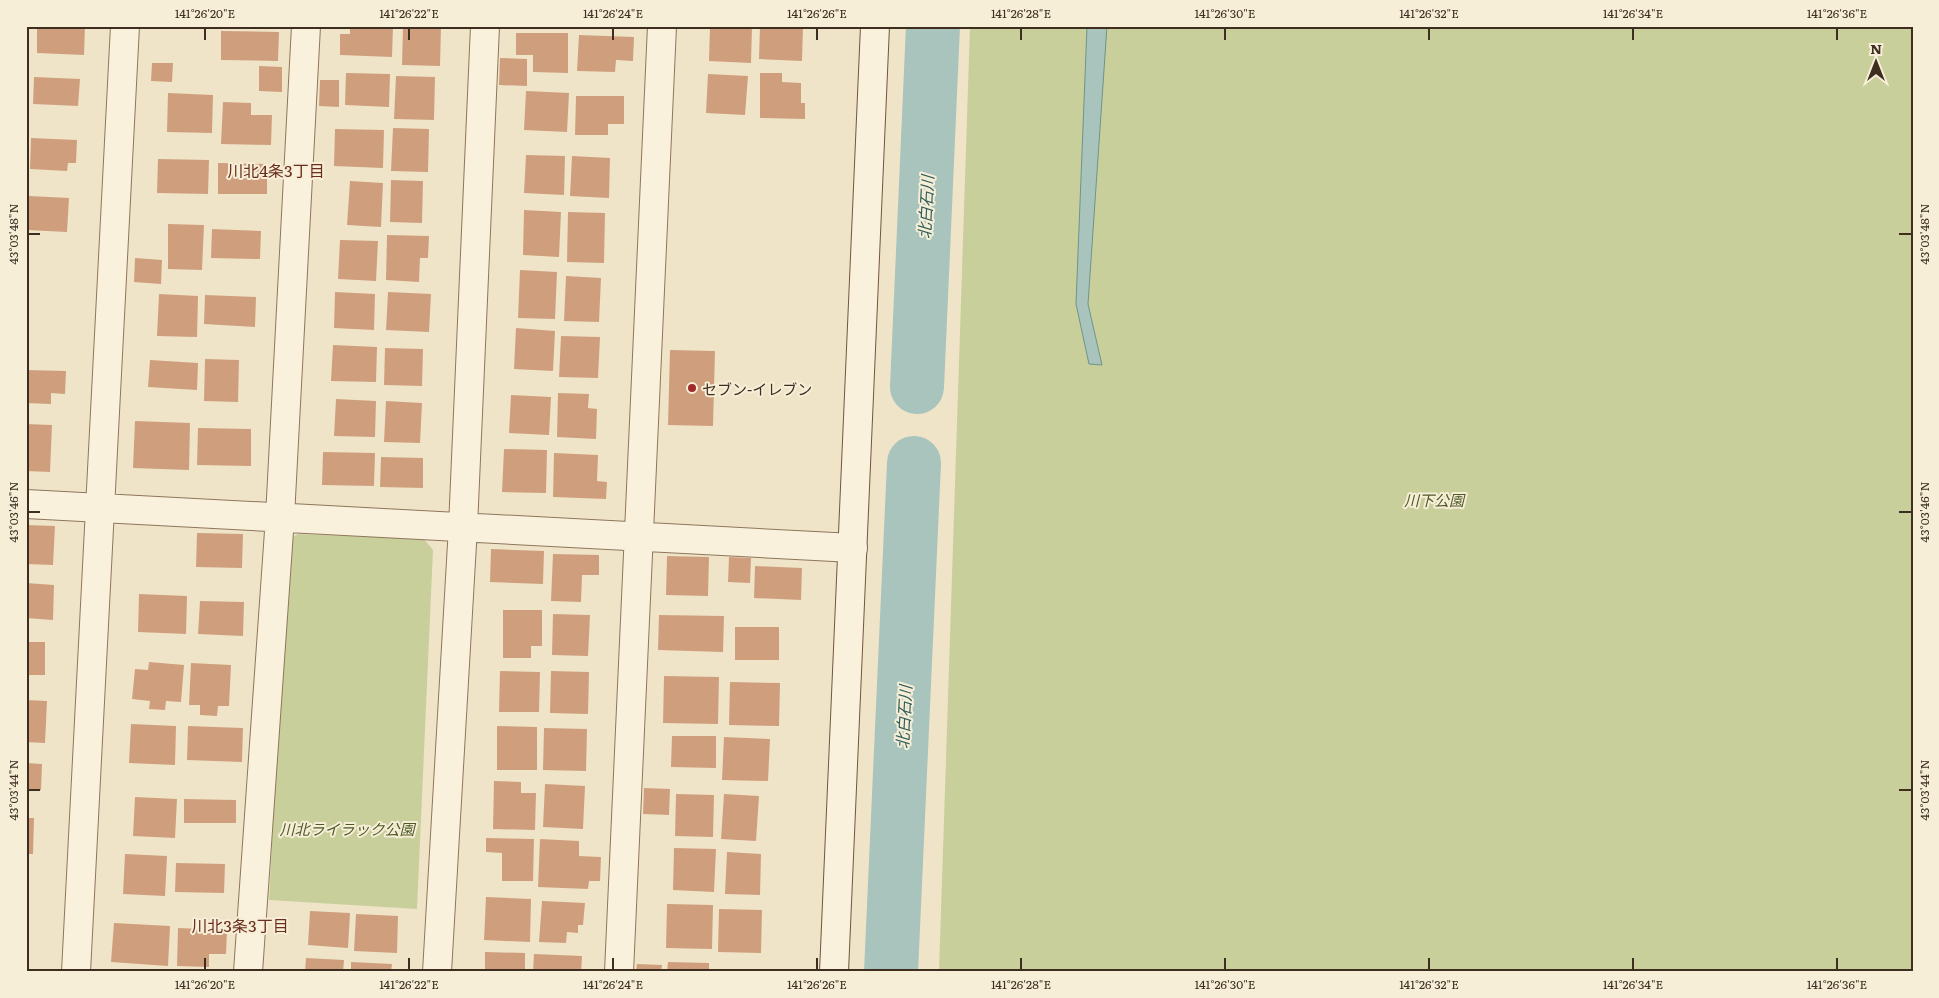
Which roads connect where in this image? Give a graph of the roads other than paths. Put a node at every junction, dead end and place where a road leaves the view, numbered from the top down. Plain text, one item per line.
1 (125, 26) edge
2 (306, 26) edge
3 (485, 26) edge
4 (662, 26) edge
5 (875, 26) edge
6 (26, 504) edge
7 (100, 508) junction
8 (280, 517) junction
9 (463, 527) junction
10 (639, 536) junction
11 (853, 548) junction
12 (76, 972) edge
13 (248, 972) edge
14 (437, 972) edge
15 (620, 972) edge
16 (834, 972) edge

1 - 7 street
2 - 8 street
3 - 9 street
4 - 10 street
5 - 11 street
6 - 7 street
7 - 8 street
7 - 12 street
8 - 9 street
8 - 13 street
9 - 10 street
9 - 14 street
10 - 11 street
10 - 15 street
11 - 16 street

